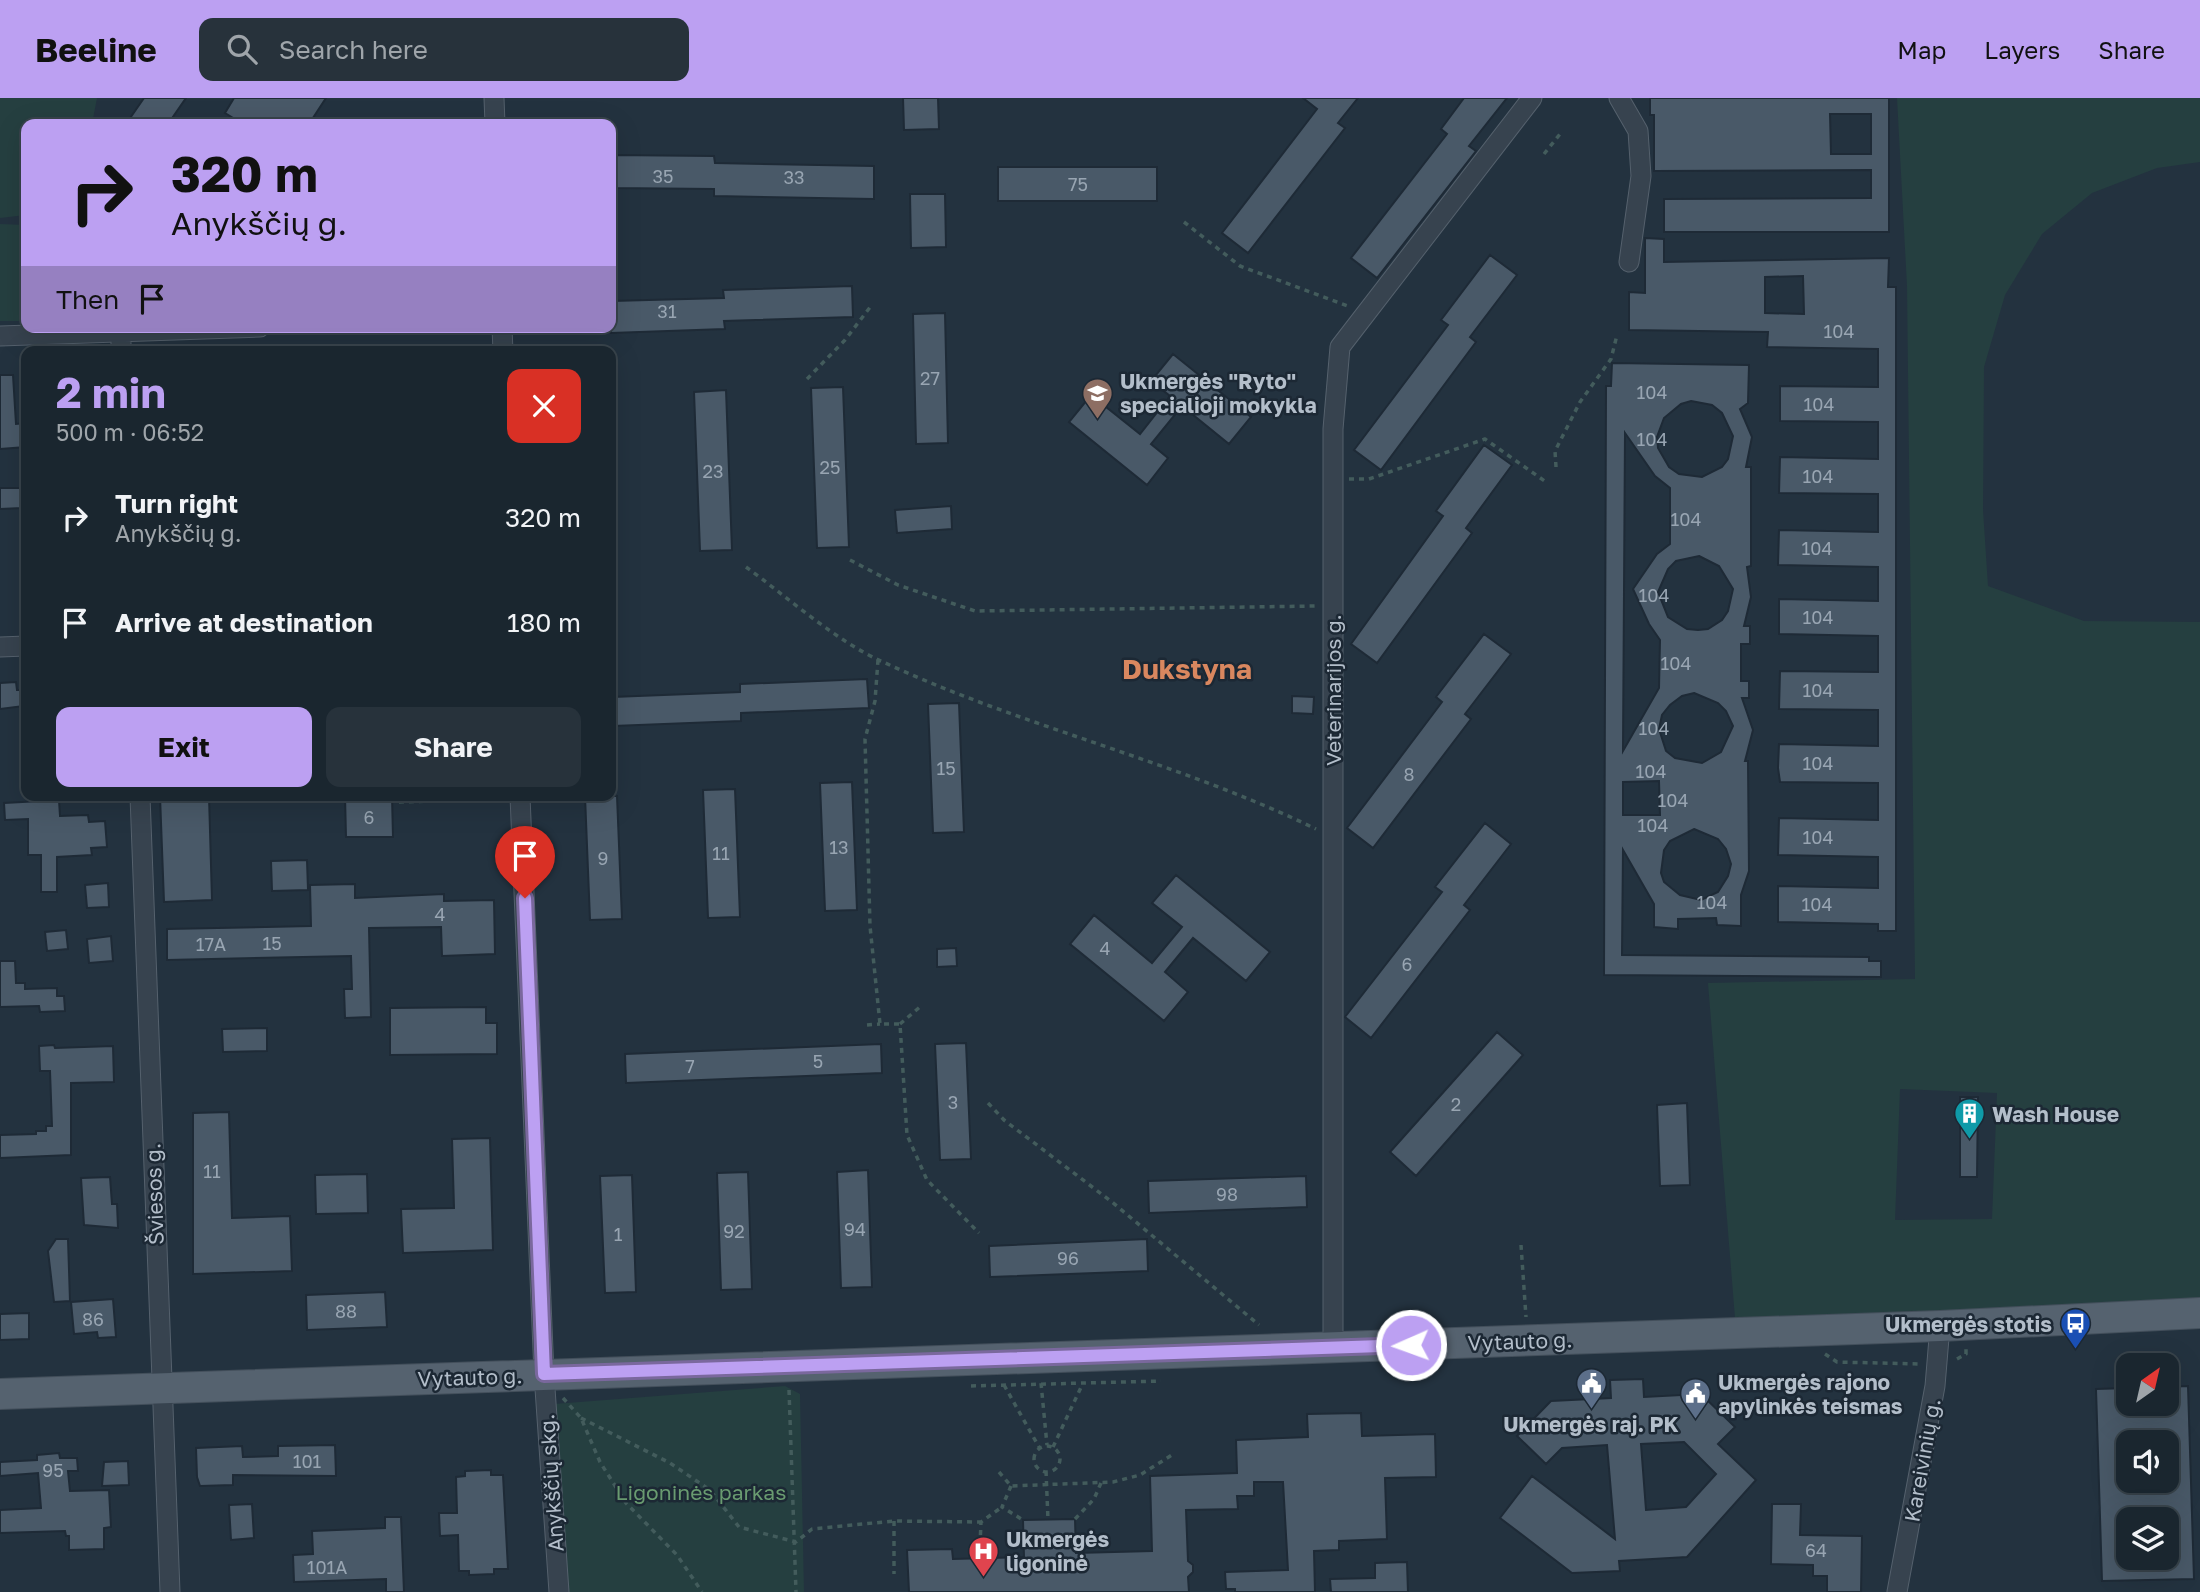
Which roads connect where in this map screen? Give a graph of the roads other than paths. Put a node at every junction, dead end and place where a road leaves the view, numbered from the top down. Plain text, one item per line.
1 (494, 98) edge
2 (1532, 98) edge
3 (1619, 98) edge
4 (495, 119) edge
5 (1629, 262) dead end
6 (204, 333) edge
7 (0, 336) edge
8 (121, 342) edge
9 (21, 646) edge
10 (0, 647) edge
11 (140, 801) edge
12 (520, 801) edge
13 (2200, 1313) edge
14 (1940, 1326) junction
15 (1333, 1347) junction
16 (553, 1385) junction
17 (161, 1389) junction
18 (0, 1394) edge
19 (170, 1592) edge
20 (559, 1592) edge
21 (1897, 1592) edge

1 - 4 street
2 - 15 street, Veterinarijos g.
3 - 5 street
6 - 8 street
7 - 8 street
9 - 10 street
11 - 17 street, Šviesos g.
12 - 16 street, Anykščių skg.
13 - 14 main road, Vytauto g.
14 - 15 main road, Vytauto g.
14 - 21 street, Kareivinių g.
15 - 16 main road, Vytauto g.
16 - 17 main road, Vytauto g.
16 - 20 street, Anykščių skg.
17 - 18 main road, Vytauto g.
17 - 19 street, Šviesos g.

